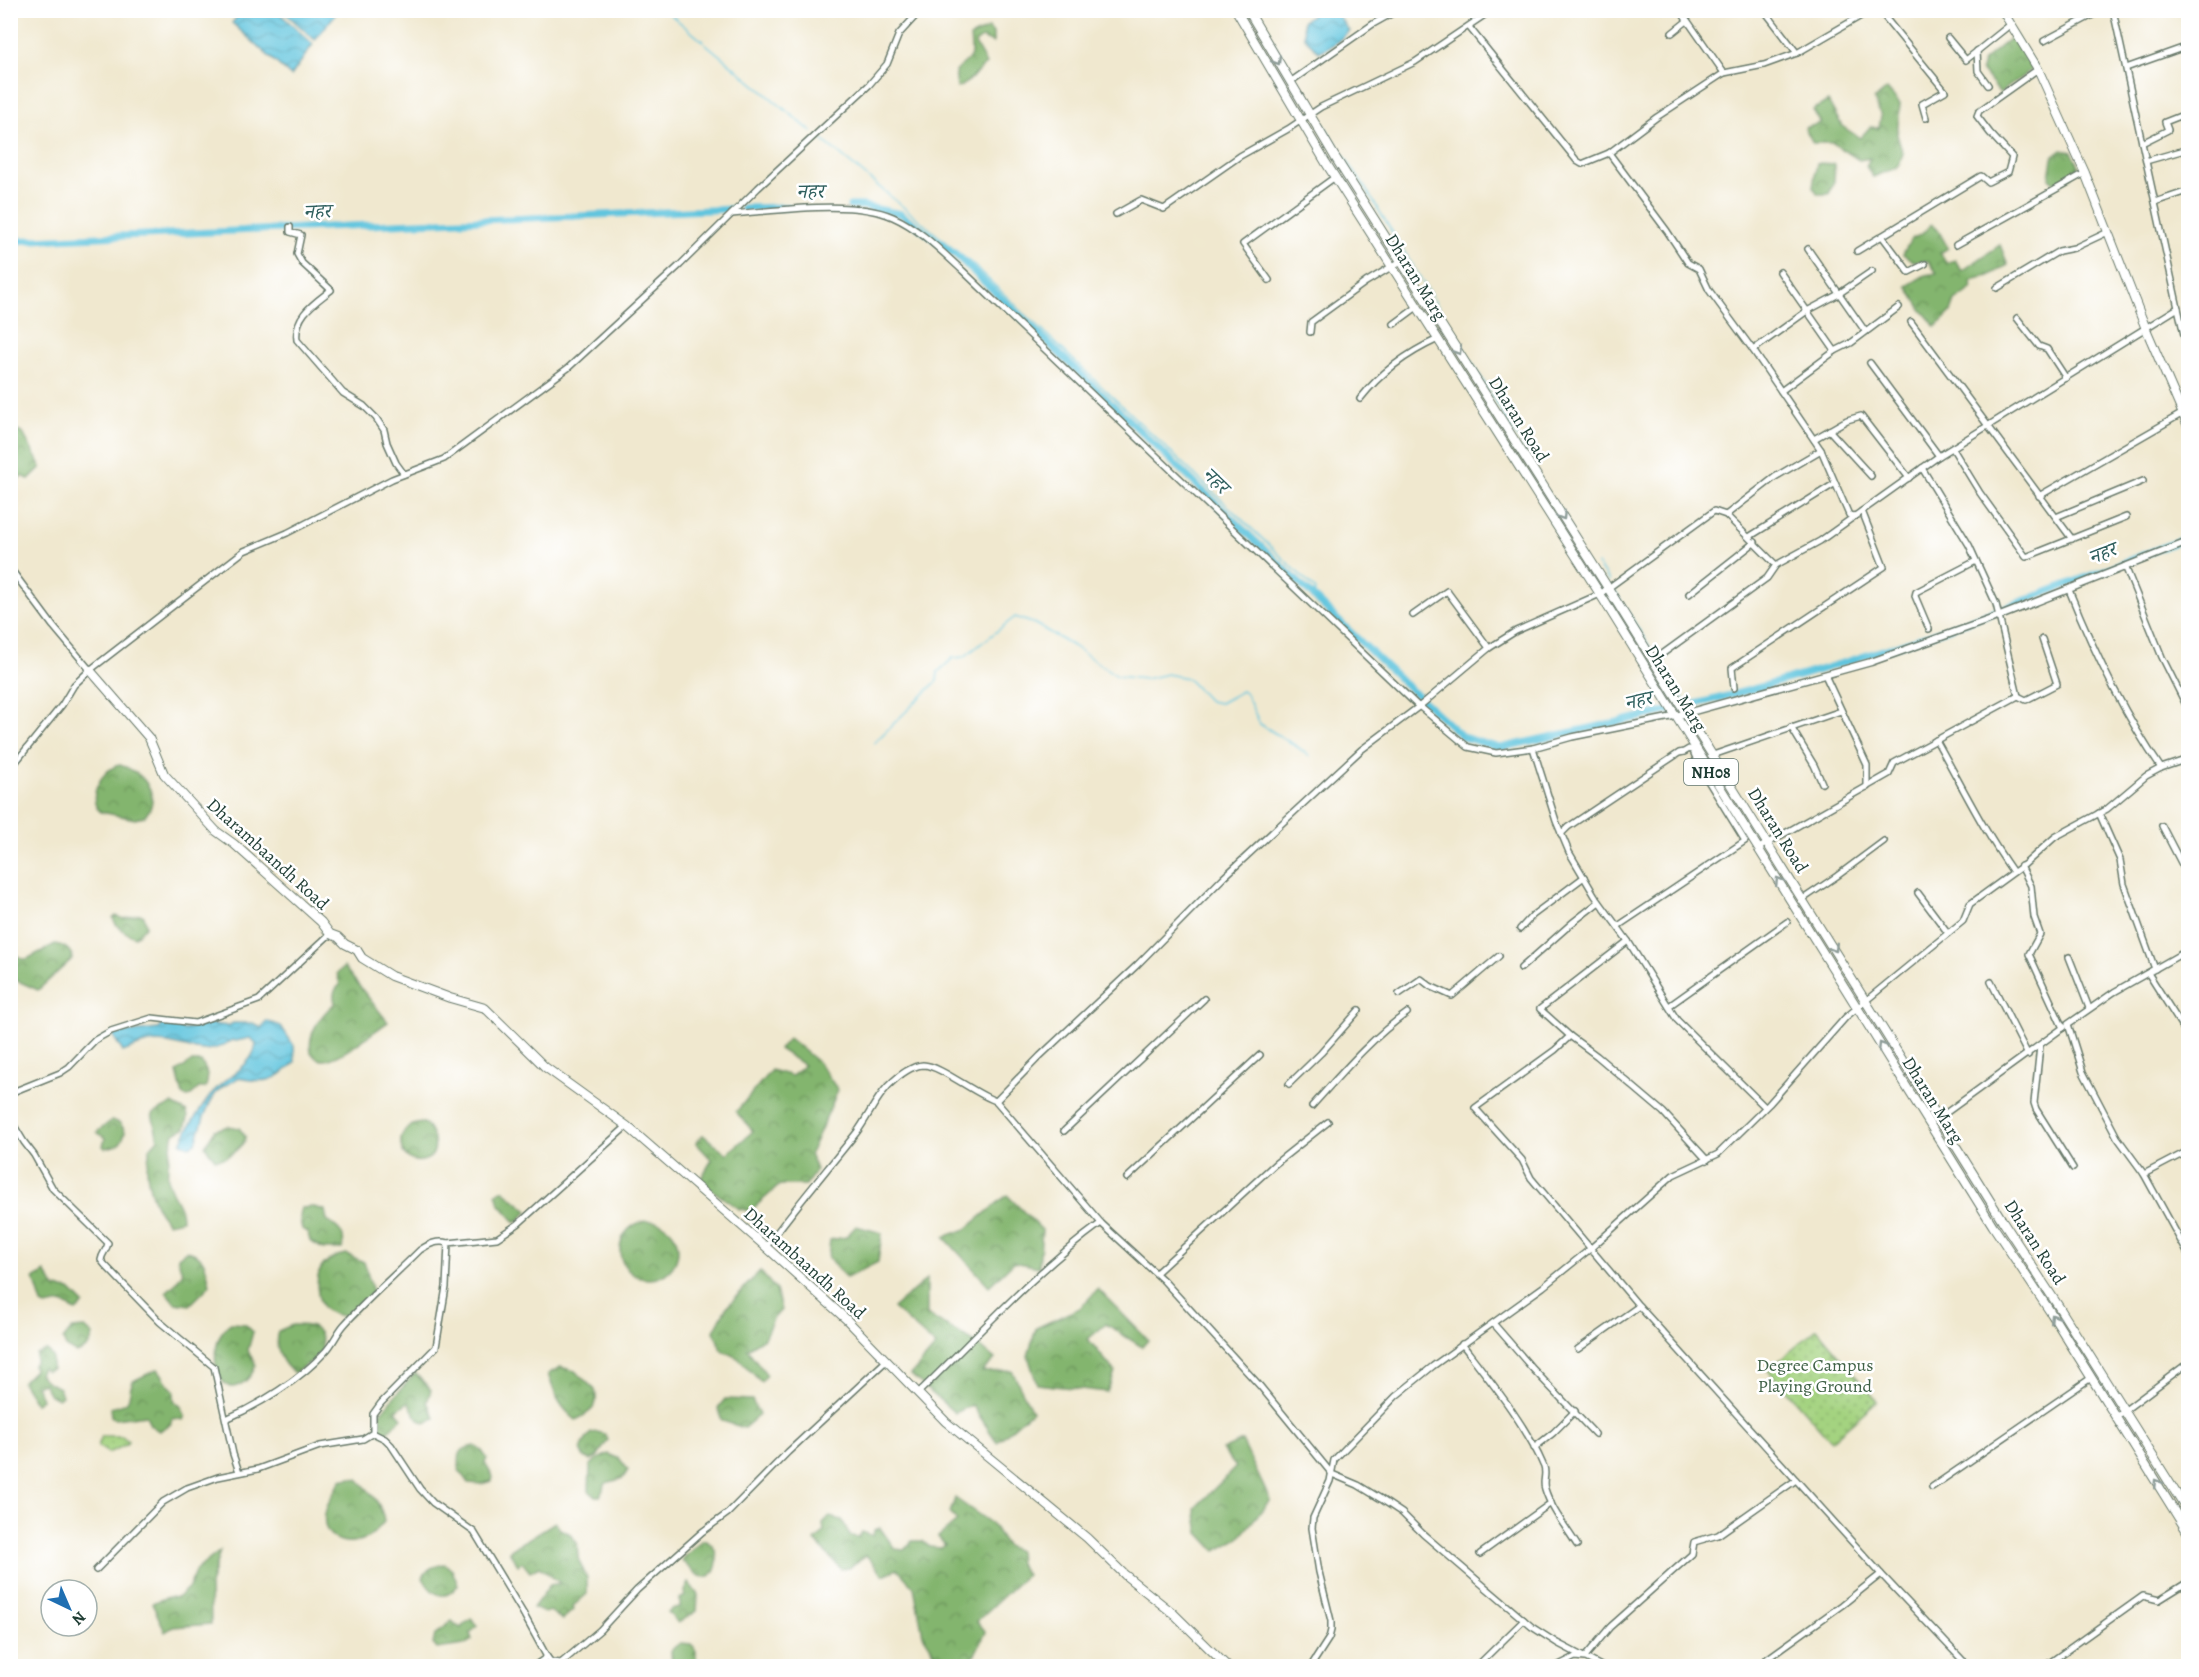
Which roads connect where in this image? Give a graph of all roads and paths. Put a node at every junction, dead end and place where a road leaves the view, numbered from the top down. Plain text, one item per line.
1 (921, 10) edge
2 (1236, 10) edge
3 (1248, 10) edge
4 (1398, 10) edge
5 (1492, 10) edge
6 (1680, 10) edge
7 (1764, 10) edge
8 (1871, 10) edge
9 (1879, 10) edge
10 (2002, 10) edge
11 (2103, 10) edge
12 (2113, 10) edge
13 (1687, 21) junction
14 (2011, 24) junction
15 (1257, 27) junction
16 (1469, 27) junction
17 (1248, 32) junction
18 (1672, 33) dead end
19 (1948, 38) dead end
20 (2044, 42) dead end
21 (2188, 46) edge
22 (1977, 51) junction
23 (1797, 53) junction
24 (2126, 68) junction
25 (2038, 69) junction
26 (1724, 73) junction
27 (1290, 82) junction
28 (1988, 86) dead end
29 (2188, 113) edge
30 (1310, 115) junction
31 (1926, 118) dead end
32 (1300, 120) junction
33 (2142, 143) junction
34 (2188, 149) edge
35 (1609, 153) junction
36 (2146, 161) junction
37 (2085, 173) junction
38 (1335, 177) junction
39 (2188, 191) edge
40 (2155, 202) junction
41 (732, 214) junction
42 (1116, 214) dead end
43 (290, 229) dead end
44 (2108, 232) junction
45 (1882, 236) junction
46 (1956, 245) dead end
47 (1808, 249) dead end
48 (1857, 251) dead end
49 (1401, 261) junction
50 (1924, 264) dead end
51 (1392, 267) junction
52 (1872, 271) dead end
53 (1780, 272) dead end
54 (1269, 280) dead end
55 (1997, 288) dead end
56 (1839, 294) junction
57 (1418, 307) junction
58 (1899, 307) dead end
59 (2178, 308) junction
60 (1807, 311) junction
61 (2018, 318) dead end
62 (1911, 322) dead end
63 (1394, 324) dead end
64 (2186, 327) edge
65 (2146, 329) junction
66 (1865, 331) junction
67 (1310, 332) dead end
68 (1438, 339) junction
69 (1753, 350) junction
70 (1835, 351) junction
71 (2188, 352) edge
72 (1870, 363) dead end
73 (2066, 378) junction
74 (1781, 391) junction
75 (1360, 399) dead end
76 (2183, 413) junction
77 (1989, 425) junction
78 (2188, 426) edge
79 (1829, 430) junction
80 (1814, 439) junction
81 (1953, 449) junction
82 (1821, 450) junction
83 (1940, 456) junction
84 (1922, 468) junction
85 (404, 474) junction
86 (1871, 476) dead end
87 (1909, 478) junction
88 (2143, 481) dead end
89 (1834, 484) junction
90 (2039, 496) junction
91 (1862, 511) junction
92 (1726, 515) junction
93 (1855, 516) junction
94 (2056, 517) junction
95 (2126, 517) dead end
96 (1749, 537) junction
97 (2072, 539) junction
98 (1755, 542) junction
99 (2188, 542) edge
100 (1976, 561) junction
101 (1776, 565) junction
102 (2125, 566) junction
103 (10, 568) edge
104 (1608, 588) junction
105 (2069, 590) junction
106 (1600, 594) junction
107 (1689, 594) dead end
108 (1413, 615) dead end
109 (2000, 616) junction
110 (1929, 629) dead end
111 (2042, 639) dead end
112 (1489, 648) junction
113 (1654, 660) junction
114 (90, 670) junction
115 (1826, 675) junction
116 (1734, 688) dead end
117 (2019, 696) junction
118 (1419, 706) junction
119 (2188, 709) edge
120 (1841, 711) junction
121 (1687, 713) junction
122 (1676, 716) junction
123 (1791, 727) junction
124 (1936, 740) junction
125 (1533, 748) junction
126 (1713, 755) junction
127 (2188, 759) edge
128 (2161, 768) junction
129 (10, 769) edge
130 (1822, 783) dead end
131 (1867, 787) junction
132 (2098, 813) junction
133 (2162, 826) dead end
134 (1561, 834) junction
135 (1884, 841) dead end
136 (1768, 843) junction
137 (1759, 848) junction
138 (2021, 866) junction
139 (2013, 872) junction
140 (2188, 876) edge
141 (1584, 877) junction
142 (1918, 892) dead end
143 (1803, 899) junction
144 (1599, 902) junction
145 (1787, 922) dead end
146 (1618, 927) junction
147 (1520, 929) dead end
148 (1948, 933) junction
149 (330, 934) junction
150 (1628, 941) junction
151 (2188, 950) edge
152 (1499, 956) dead end
153 (2069, 957) dead end
154 (1521, 968) dead end
155 (2155, 969) junction
156 (2148, 973) junction
157 (1991, 982) dead end
158 (1399, 994) dead end
159 (1204, 999) dead end
160 (1867, 1001) junction
161 (1669, 1006) junction
162 (1858, 1007) junction
163 (2089, 1008) junction
164 (1359, 1010) dead end
165 (1407, 1013) dead end
166 (2066, 1026) junction
167 (1570, 1036) junction
168 (2188, 1036) edge
169 (2040, 1046) junction
170 (1260, 1055) dead end
171 (2028, 1055) junction
172 (1289, 1084) dead end
173 (10, 1093) edge
174 (996, 1101) junction
175 (1312, 1106) dead end
176 (1766, 1107) junction
177 (1940, 1118) junction
178 (10, 1119) edge
179 (1328, 1122) dead end
180 (627, 1126) junction
181 (1064, 1131) dead end
182 (1951, 1137) junction
183 (1942, 1143) junction
184 (2188, 1151) edge
185 (1707, 1160) junction
186 (2073, 1168) dead end
187 (2144, 1174) junction
188 (1127, 1178) dead end
189 (1101, 1223) junction
190 (448, 1243) junction
191 (766, 1246) junction
192 (1590, 1249) junction
193 (2188, 1254) edge
194 (1156, 1273) junction
195 (1638, 1306) junction
196 (1493, 1323) junction
197 (1462, 1344) junction
198 (1578, 1349) dead end
199 (887, 1360) junction
200 (2188, 1363) edge
201 (2091, 1378) junction
202 (918, 1393) junction
203 (1575, 1411) junction
204 (2124, 1411) junction
205 (2116, 1417) junction
206 (226, 1419) junction
207 (373, 1433) junction
208 (1595, 1434) dead end
209 (1534, 1448) junction
210 (239, 1472) junction
211 (1332, 1474) junction
212 (1796, 1480) junction
213 (1932, 1487) dead end
214 (1551, 1503) junction
215 (2188, 1512) edge
216 (2188, 1533) edge
217 (1577, 1545) dead end
218 (1480, 1554) dead end
219 (96, 1570) dead end
220 (1881, 1574) junction
221 (2188, 1582) edge
222 (1524, 1620) junction
223 (547, 1657) junction
224 (1584, 1658) junction
225 (534, 1666) edge
226 (1227, 1666) edge
227 (1311, 1666) edge
228 (1477, 1666) edge
229 (1557, 1666) edge
230 (1601, 1666) edge
231 (1757, 1666) edge
232 (1968, 1666) edge
233 (2045, 1666) edge

1 - 41 street
2 - 17 main road, Dharan Marg / NH08
3 - 15 main road, Dharan Road / NH08
4 - 27 street
5 - 16 street
6 - 13 street
7 - 23 street
8 - 23 street
9 - 31 street
10 - 14 main road
11 - 20 street
12 - 24 street
13 - 18 street
13 - 26 street
14 - 22 street
14 - 25 main road
15 - 17 main road
15 -> 27 main road, Dharan Road / NH08
16 - 30 street
16 - 35 street
17 - 32 main road, Dharan Marg / NH08
19 - 22 street
21 - 24 street
22 - 28 street
23 - 26 street
24 - 33 street
25 - 37 main road
25 - 45 street
26 - 35 street
27 - 30 main road, Dharan Road / NH08
29 - 33 street
30 - 32 street
30 - 49 main road, Dharan Road / NH08
32 - 38 main road, Dharan Marg / NH08
32 - 42 street
33 - 36 street
34 - 36 street
35 - 69 street
36 - 40 street
37 - 44 main road
37 - 46 street
38 - 51 main road, Dharan Marg / NH08
38 - 54 street
39 - 40 street
40 - 59 street
41 - 85 street
41 - 118 street
43 - 85 street
44 - 55 street
44 - 65 main road
45 - 48 street
45 - 50 street
47 - 56 street
49 - 51 street
49 -> 104 main road, Dharan Road / NH08
51 - 57 main road, Dharan Marg / NH08
51 - 67 street
52 - 56 street
53 - 60 street
56 - 60 street
56 - 66 street
57 - 63 street
57 - 68 main road, Dharan Marg / NH08
58 - 66 street
59 - 64 street
59 - 65 street
60 - 69 street
60 - 70 street
61 - 73 street
62 - 77 street
64 - 71 street
65 - 73 street
65 - 76 main road
66 - 70 street
68 - 75 street
68 - 106 main road, Dharan Marg / NH08
69 - 74 street
70 - 74 street
72 - 83 street
73 - 77 street
74 - 80 street
76 - 78 main road
76 - 90 street
77 - 81 street
77 - 90 street
79 - 80 street
79 - 86 street
79 - 87 street
80 - 82 street
81 - 83 street
81 - 97 street
82 - 89 street
82 - 92 street
83 - 84 street
84 - 87 street
84 - 100 street
85 - 114 street
87 - 91 street
88 - 94 street
89 - 93 street
89 - 96 street
90 - 94 street
91 - 93 street
91 - 116 street
92 - 96 street
92 - 104 street
93 - 101 street
94 - 97 street
95 - 97 street
96 - 98 street
98 - 101 street
98 - 107 street
99 - 102 street
100 - 109 street
100 - 110 street
101 - 113 street
102 - 105 street
102 - 119 street
103 - 114 street
104 - 106 street
104 - 113 main road, Dharan Road / NH08
105 - 109 street
105 - 128 street
106 - 112 street
106 - 122 main road, Dharan Marg / NH08
108 - 112 street
109 - 115 street
109 - 117 street
111 - 117 street
112 - 118 street
113 - 121 main road, Dharan Road / NH08
114 - 129 street
114 - 149 main road, Dharambaandh Road
115 - 120 street
115 - 121 street
117 - 124 street
118 - 125 street
118 - 174 street
120 - 123 street
120 - 131 street
121 - 122 street
121 - 126 main road, Dharan Road / NH08
122 - 125 street
122 - 137 main road, Dharan Marg / NH08
123 - 126 street
123 - 130 street
124 - 131 street
124 - 139 street
125 - 134 street
126 - 136 main road, Dharan Road / NH08
127 - 128 street
128 - 132 street
131 - 136 street
132 - 138 street
132 - 155 street
133 - 140 street
134 - 141 street
134 - 146 street
135 - 143 street
136 - 137 street
136 - 143 main road, Dharan Road / NH08
162 -> 137 main road, Dharan Marg / NH08
138 - 139 street
138 - 166 street
139 - 148 street
141 - 144 street
141 - 147 street
142 - 148 street
143 -> 160 main road, Dharan Road / NH08
144 - 146 street
144 - 154 street
145 - 161 street
146 - 150 street
148 - 160 street
149 - 173 street, Dharambaandh Road
149 - 180 main road, Dharambaandh Road
150 - 161 street
150 - 167 street
151 - 155 street
152 - 158 street
153 - 163 street
155 - 156 street
156 - 163 street
156 - 168 street
157 - 171 street
159 - 181 street
160 - 162 street
160 - 177 main road, Dharan Road / NH08
161 - 176 street
162 - 176 street
183 -> 162 main road, Dharan Marg / NH08
163 - 166 street
164 - 172 street
165 - 175 street
166 - 169 street
166 - 187 street
167 - 185 street
167 - 192 street
169 - 171 street
169 - 186 street
170 - 188 street
171 - 177 street
174 - 189 street
174 - 191 street
176 - 185 street
177 - 182 main road, Dharan Road / NH08
178 - 206 street
179 - 194 street
180 - 190 street
180 - 191 main road, Dharambaandh Road
182 - 183 main road
182 - 204 main road, Dharan Road / NH08
201 -> 183 main road, Dharan Marg / NH08
184 - 187 street
185 - 192 street
187 - 193 street
189 - 194 street
189 - 202 street
190 - 206 street
190 - 207 street
191 - 199 main road, Dharambaandh Road
192 - 195 street
192 - 196 street
194 - 211 street
195 - 198 street
195 - 212 street
196 - 197 street
196 - 203 street
197 - 209 street
197 - 211 street
199 - 202 main road, Dharambaandh Road
199 - 223 street
200 - 204 street
201 - 205 main road, Dharan Marg / NH08
201 - 213 street
202 - 226 main road, Dharambaandh Road
203 - 208 street
203 - 209 street
204 - 205 street
204 - 215 main road, Dharan Road / NH08
216 -> 205 main road, Dharan Marg / NH08
206 - 210 street
207 - 210 street
207 - 223 street
209 - 214 street
210 - 219 street
211 - 222 street
211 - 227 street
212 - 220 street
212 - 224 street
214 - 217 street
214 - 218 street
220 - 231 street
220 - 232 street
221 - 233 street
222 - 224 street
222 - 228 street
223 - 225 street
224 - 229 street
224 - 230 street

